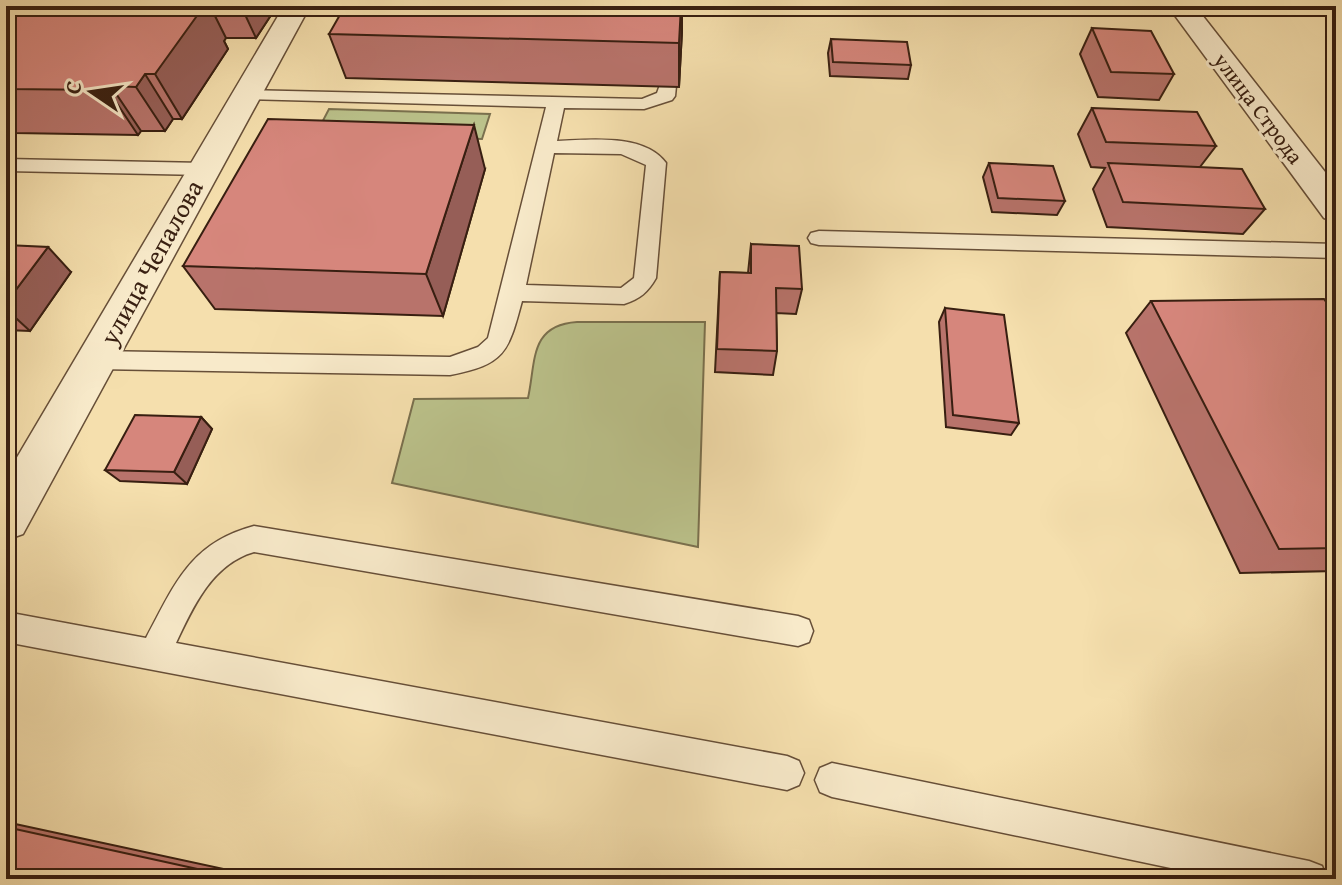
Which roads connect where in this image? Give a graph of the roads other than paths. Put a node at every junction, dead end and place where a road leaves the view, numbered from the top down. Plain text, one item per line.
1 (297, 6) edge
2 (1181, 6) edge
3 (667, 86) edge
4 (247, 94) junction
5 (556, 102) junction
6 (546, 147) junction
7 (6, 165) edge
8 (204, 169) junction
9 (1336, 210) edge
10 (819, 238) dead end
11 (1336, 251) edge
12 (513, 293) junction
13 (97, 360) junction
14 (6, 519) edge
15 (6, 627) edge
16 (798, 631) dead end
17 (154, 654) junction
18 (787, 773) dead end
19 (832, 780) dead end
20 (1309, 879) edge

1 - 4 street, улица Чепалова
2 - 9 street, улица Строда
3 - 5 lane
4 - 5 lane
4 - 8 street, улица Чепалова
5 - 6 lane
6 - 12 lane
6 - 12 lane
7 - 8 lane
8 - 13 street, улица Чепалова
10 - 11 lane
12 - 13 lane
13 - 14 street, улица Чепалова
15 - 17 lane
16 - 17 lane
17 - 18 lane
19 - 20 lane

